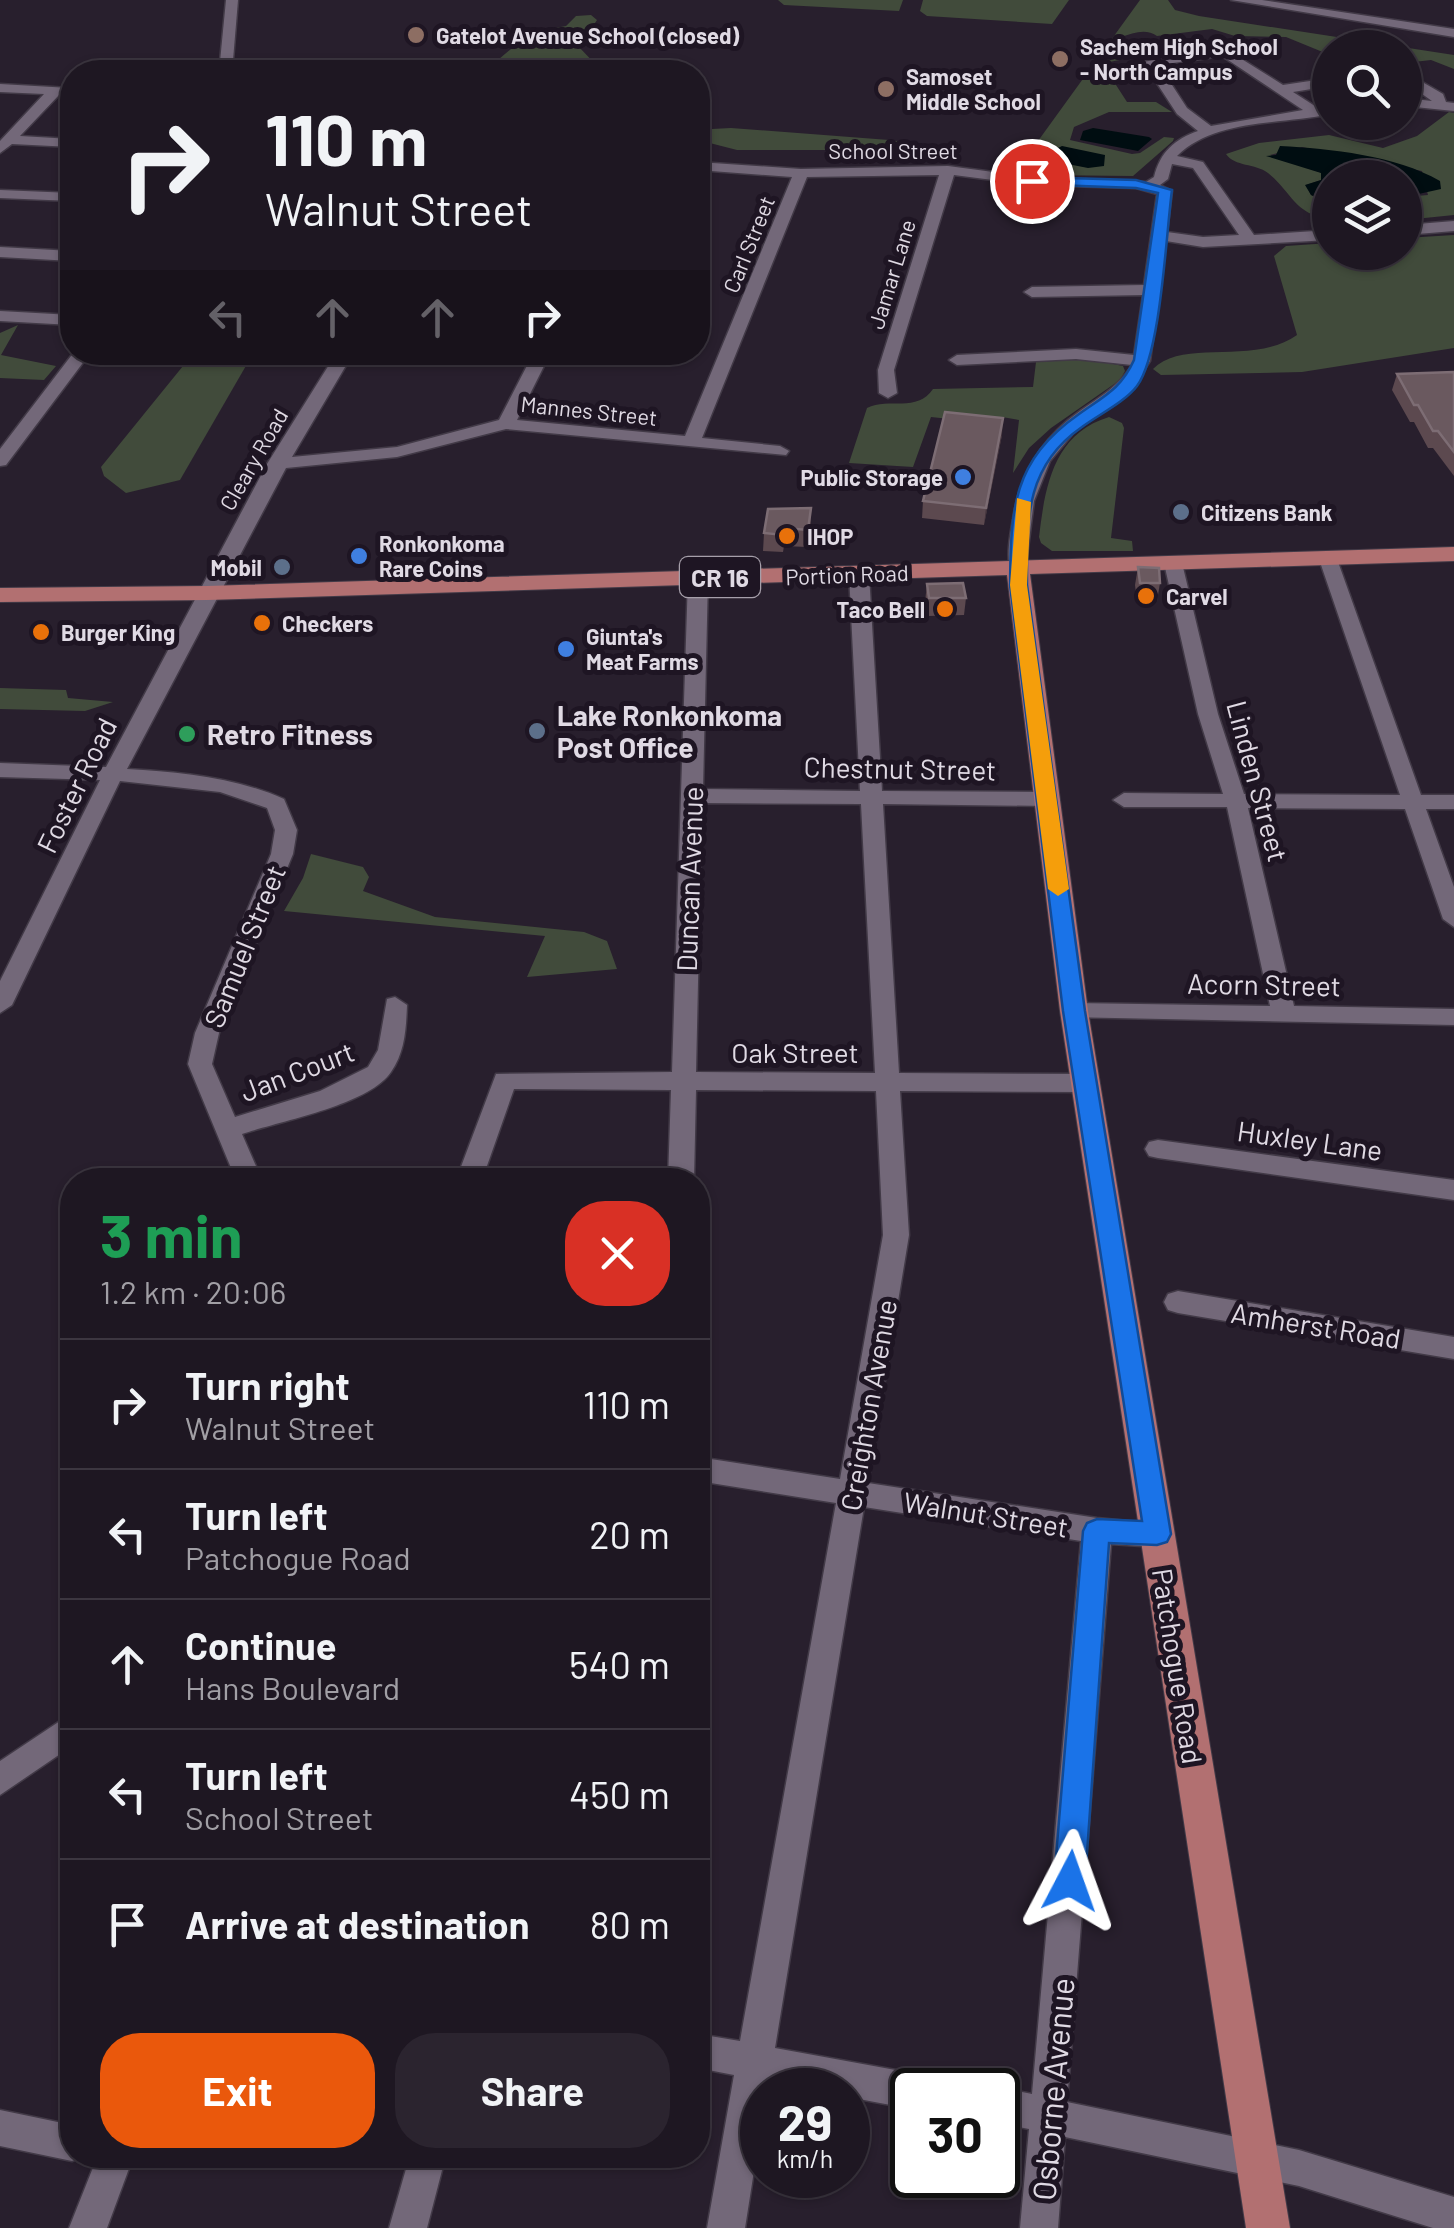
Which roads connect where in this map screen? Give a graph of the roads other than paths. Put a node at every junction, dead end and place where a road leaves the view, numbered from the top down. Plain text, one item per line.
1 (232, 0) edge
2 (1233, 3) edge
3 (1454, 34) edge
4 (227, 60) edge
5 (1312, 85) edge
6 (1422, 87) edge
7 (0, 88) edge
8 (55, 90) junction
9 (60, 90) edge
10 (1284, 90) junction
11 (1312, 106) edge
12 (1446, 106) edge
13 (1312, 114) edge
14 (1208, 131) junction
15 (60, 143) edge
16 (4, 144) edge
17 (1167, 158) junction
18 (710, 167) edge
19 (948, 170) junction
20 (802, 173) junction
21 (1149, 186) junction
22 (0, 194) edge
23 (60, 197) edge
24 (1454, 226) edge
25 (1422, 229) edge
26 (1161, 236) junction
27 (1312, 236) edge
28 (1250, 240) junction
29 (0, 252) edge
30 (60, 255) edge
31 (1154, 290) junction
32 (1032, 292) dead end
33 (0, 316) edge
34 (60, 319) edge
35 (957, 360) dead end
36 (1142, 360) junction
37 (73, 365) edge
38 (338, 365) edge
39 (536, 365) edge
40 (888, 392) dead end
41 (506, 424) junction
42 (691, 443) junction
43 (780, 451) dead end
44 (0, 461) edge
45 (276, 464) junction
46 (1454, 554) edge
47 (1328, 558) junction
48 (1172, 563) junction
49 (1018, 568) junction
50 (858, 574) junction
51 (698, 578) junction
52 (206, 592) junction
53 (0, 595) edge
54 (0, 770) edge
55 (114, 777) junction
56 (692, 796) junction
57 (873, 797) junction
58 (1047, 799) junction
59 (1124, 800) dead end
60 (1236, 801) junction
61 (1413, 802) junction
62 (1454, 802) edge
63 (1454, 919) edge
64 (0, 945) edge
65 (28, 948) junction
66 (0, 1005) edge
67 (396, 1006) dead end
68 (1074, 1011) junction
69 (1284, 1014) junction
70 (1454, 1017) edge
71 (682, 1082) junction
72 (888, 1082) junction
73 (1085, 1084) junction
74 (228, 1129) junction
75 (1158, 1149) dead end
76 (243, 1168) edge
77 (473, 1168) edge
78 (681, 1168) edge
79 (1454, 1190) edge
80 (1178, 1302) dead end
81 (1454, 1348) edge
82 (710, 1471) edge
83 (853, 1494) junction
84 (1097, 1531) junction
85 (1157, 1534) junction
86 (60, 1737) edge
87 (0, 1780) edge
88 (710, 2054) edge
89 (757, 2064) junction
90 (890, 2086) edge
91 (1020, 2109) edge
92 (1051, 2114) junction
93 (0, 2128) edge
94 (60, 2140) edge
95 (1256, 2158) junction
96 (111, 2168) edge
97 (424, 2168) edge
98 (1454, 2216) edge
99 (88, 2228) edge
100 (408, 2228) edge
101 (726, 2228) edge
102 (1039, 2228) edge
103 (1268, 2228) edge

1 - 4 street
2 - 3 street
5 - 10 street
6 - 12 street
7 - 8 street
8 - 9 street
8 - 16 street
10 - 11 street
10 - 14 street
13 - 14 street
14 - 17 street
15 - 16 street
17 - 21 street
17 - 28 street
18 - 20 street, School Street
19 - 20 street, School Street
19 - 21 street, School Street
19 - 40 street, Jamar Lane
20 - 42 street, Carl Street
21 - 26 street
22 - 23 street
24 - 25 street
26 - 28 street
26 - 31 street
27 - 28 street
29 - 30 street
31 - 32 street
31 - 36 street
33 - 34 street
35 - 36 street
36 - 49 street
37 - 44 street
38 - 45 street, Cleary Road
39 - 41 street
41 - 42 street, Mannes Street
41 - 45 street, Mannes Street
42 - 43 street, Mannes Street
45 - 52 street, Cleary Road
46 - 47 main road, Portion Road / CR 16
47 - 48 main road, Portion Road / CR 16
47 - 61 street
48 - 49 main road, Portion Road / CR 16
48 - 60 street, Linden Street
49 - 50 main road, Portion Road / CR 16
49 - 58 main road, Patchogue Road
50 - 51 main road, Portion Road / CR 16
50 - 57 street, Creighton Avenue
51 - 52 main road, Portion Road / CR 16
51 - 56 street, Duncan Avenue
52 - 53 main road, Portion Road / CR 16
52 - 55 street, Foster Road
54 - 55 street, Samuel Street
55 - 65 street, Foster Road
55 - 74 street, Samuel Street
56 - 57 street, Chestnut Street
56 - 71 street, Duncan Avenue
57 - 58 street, Chestnut Street
57 - 72 street, Creighton Avenue
58 - 68 main road, Patchogue Road
59 - 60 street
60 - 61 street
60 - 69 street, Linden Street
61 - 62 street
61 - 63 street
64 - 65 street
65 - 66 street, Foster Road
67 - 74 street, Jan Court
68 - 69 street, Acorn Street
68 - 73 main road, Patchogue Road
69 - 70 street, Acorn Street
71 - 72 street, Oak Street
71 - 77 street, Oak Street
71 - 78 street, Duncan Avenue
72 - 73 street, Oak Street
72 - 83 street, Creighton Avenue
73 - 85 main road, Patchogue Road
74 - 76 street, Samuel Street
75 - 79 street, Huxley Lane
80 - 81 street, Amherst Road
82 - 83 street, Walnut Street
83 - 84 street, Walnut Street
83 - 89 street, Creighton Avenue
84 - 85 street, Walnut Street
84 - 92 street, Osborne Avenue
85 - 95 main road, Patchogue Road
86 - 87 street
88 - 89 street
89 - 90 street
89 - 101 street, Creighton Avenue
91 - 92 street
92 - 95 street
92 - 102 street, Osborne Avenue
93 - 94 street
95 - 98 street
95 - 103 main road, Patchogue Road
96 - 99 street
97 - 100 street

